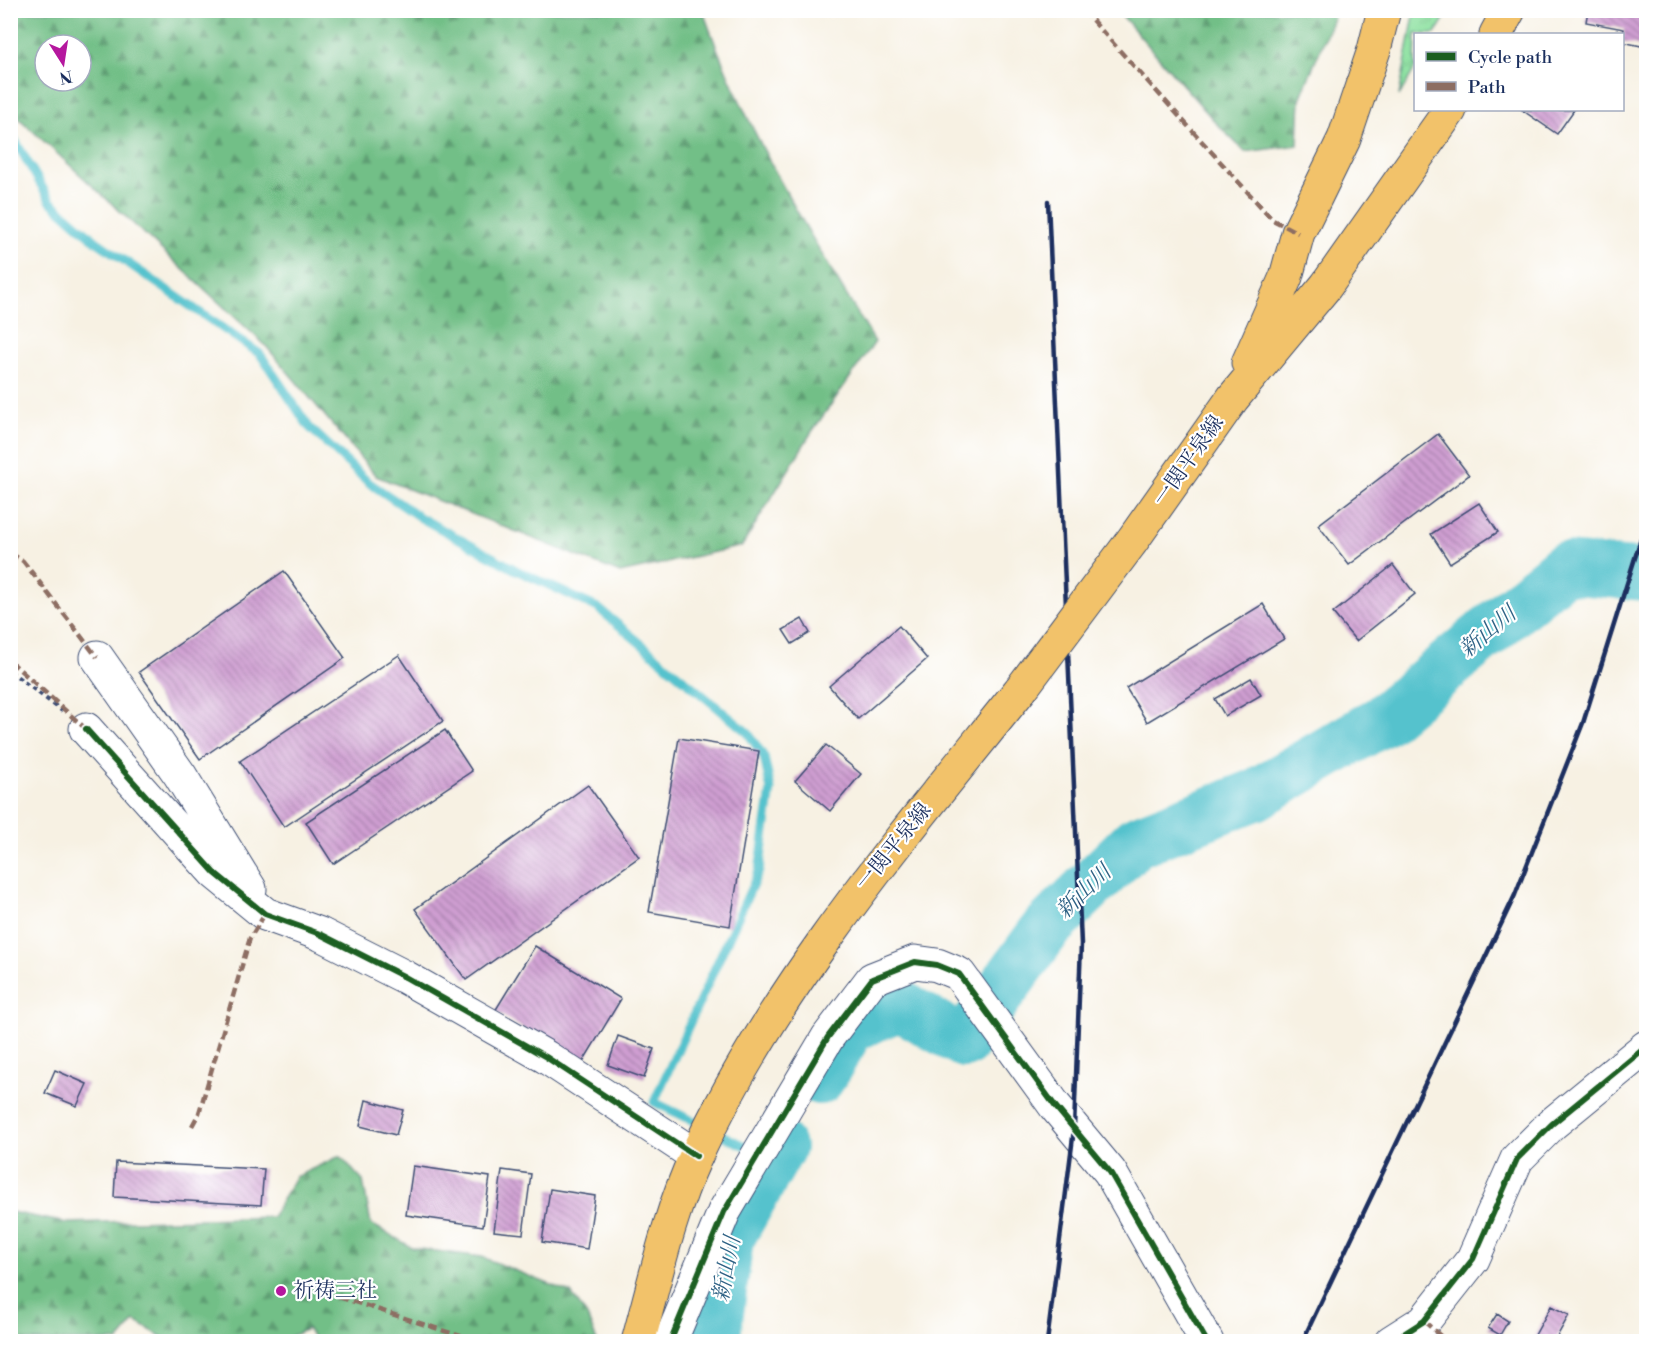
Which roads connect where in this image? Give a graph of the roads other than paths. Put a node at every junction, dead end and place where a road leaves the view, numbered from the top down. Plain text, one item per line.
1 (1384, 10) edge
2 (1509, 10) edge
3 (1497, 33) edge
4 (1449, 111) edge
5 (1233, 398) junction
6 (97, 657) dead end
7 (86, 729) road end
8 (265, 914) junction
9 (1647, 1047) edge
10 (696, 1156) junction
11 (638, 1341) edge
12 (670, 1341) edge
13 (1207, 1341) edge
14 (1391, 1341) edge

1 - 5 main road, 一関平泉線
2 - 3 main road
4 - 5 main road, 一関平泉線
5 - 10 main road, 一関平泉線, bridge
6 - 8 street
7 - 8 street
8 - 10 street
9 - 14 street
10 - 11 main road, 一関平泉線
12 - 13 street

